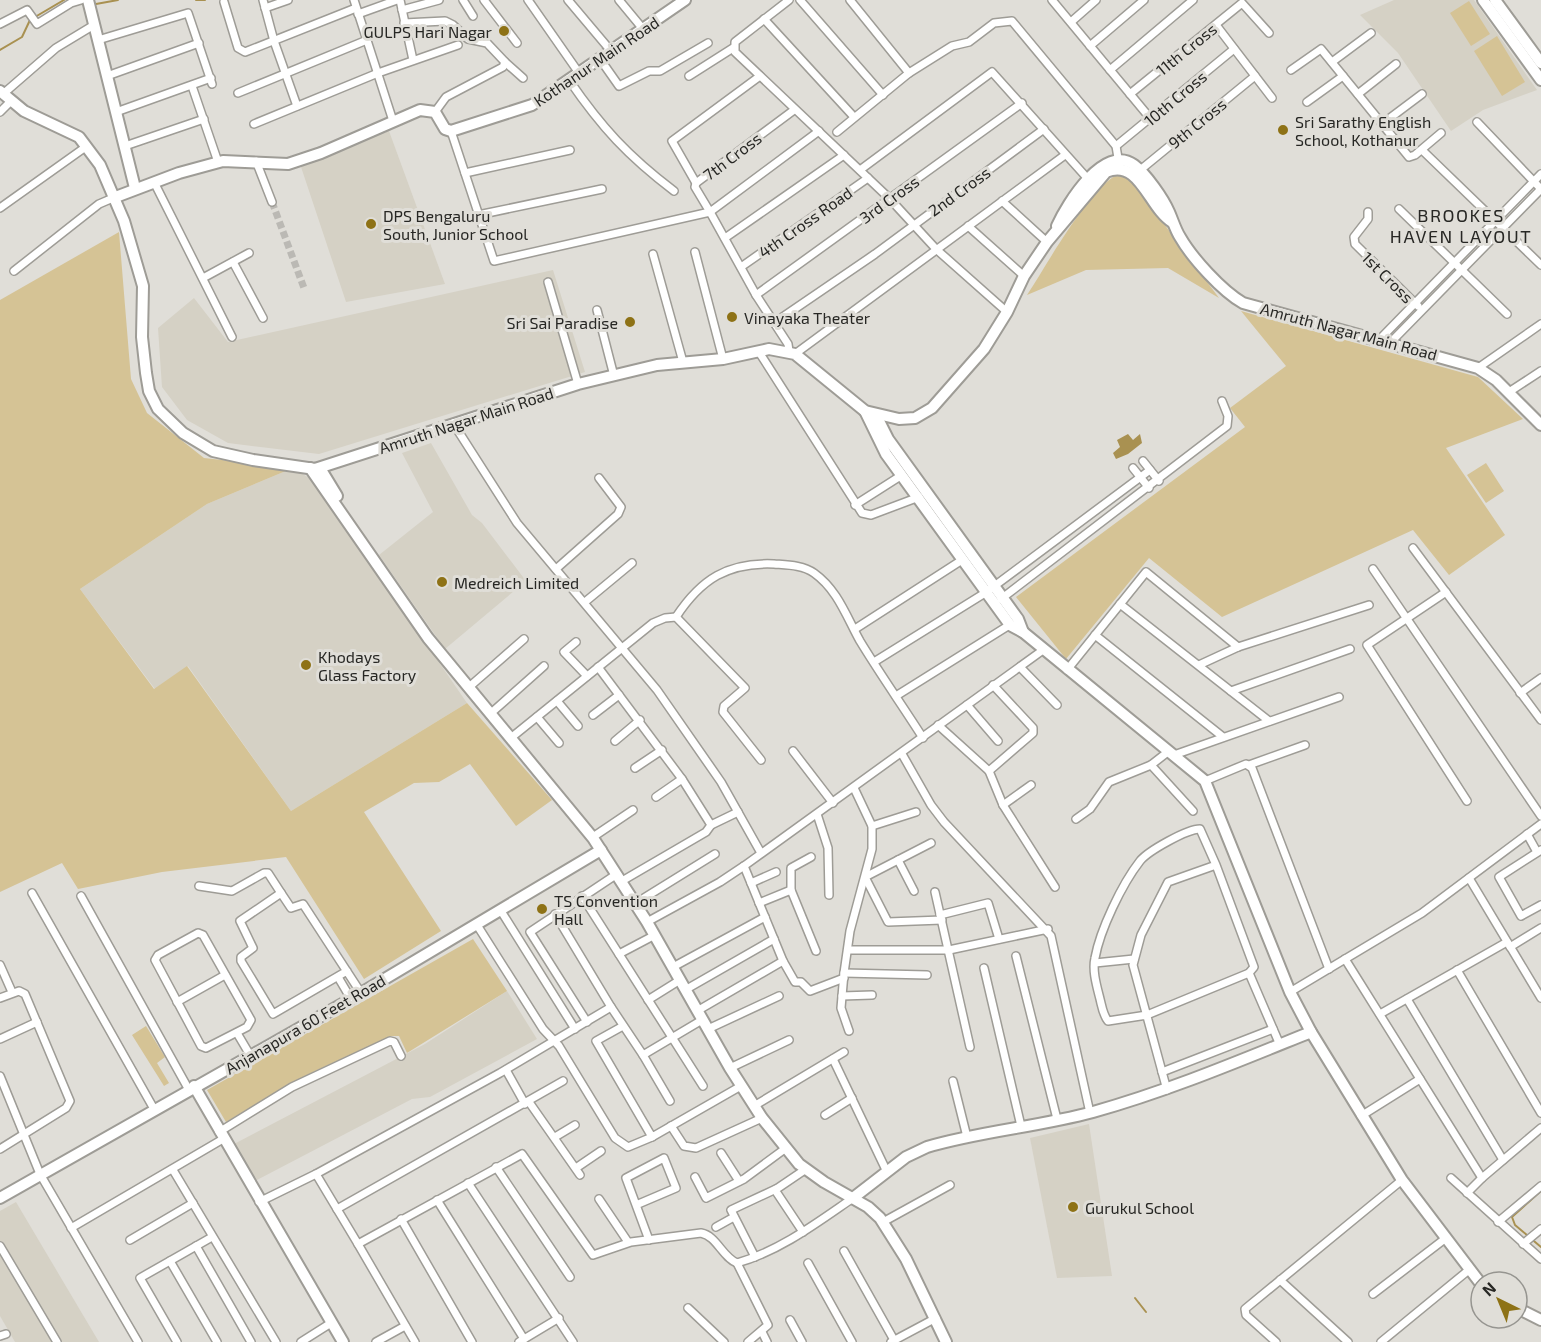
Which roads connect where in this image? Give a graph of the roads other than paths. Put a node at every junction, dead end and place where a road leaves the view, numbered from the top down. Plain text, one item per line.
1 (263, 0) edge
2 (288, 0) edge
3 (398, 0) edge
4 (439, 0) edge
5 (463, 0) edge
6 (484, 0) edge
7 (528, 0) edge
8 (568, 0) edge
9 (619, 0) edge
10 (685, 0) edge
11 (789, 0) edge
12 (800, 0) edge
13 (850, 0) edge
14 (1052, 0) edge
15 (1096, 0) edge
16 (1144, 0) edge
17 (1193, 0) edge
18 (1483, 0) edge
19 (1495, 0) edge
20 (86, 1) edge
21 (224, 2) dead end
22 (669, 4) edge
23 (356, 7) edge
24 (265, 8) junction
25 (402, 10) junction
26 (473, 16) dead end
27 (764, 19) junction
28 (1071, 22) junction
29 (404, 23) junction
30 (0, 24) edge
31 (94, 25) junction
32 (1216, 25) junction
33 (643, 29) junction
34 (1269, 33) dead end
35 (1371, 33) dead end
36 (98, 40) junction
37 (367, 40) junction
38 (274, 41) junction
39 (199, 43) junction
40 (708, 43) dead end
41 (517, 44) dead end
42 (458, 45) dead end
43 (1090, 46) junction
44 (734, 48) junction
45 (1234, 49) junction
46 (611, 51) junction
47 (600, 58) junction
48 (413, 60) junction
49 (505, 62) junction
50 (1332, 62) junction
51 (1396, 63) dead end
52 (1110, 70) junction
53 (1291, 70) dead end
54 (1540, 71) edge
55 (378, 73) junction
56 (579, 73) junction
57 (909, 73) junction
58 (286, 74) junction
59 (107, 76) junction
60 (689, 76) dead end
61 (760, 76) junction
62 (1255, 76) junction
63 (1343, 76) junction
64 (523, 78) dead end
65 (569, 80) junction
66 (192, 86) junction
67 (238, 93) dead end
68 (1130, 94) junction
69 (1358, 94) junction
70 (1422, 94) dead end
71 (883, 95) junction
72 (5, 96) edge
73 (1272, 98) dead end
74 (1307, 102) dead end
75 (1022, 103) junction
76 (297, 106) junction
77 (794, 110) junction
78 (0, 112) edge
79 (116, 112) junction
80 (435, 112) junction
81 (854, 117) junction
82 (1150, 118) junction
83 (204, 119) junction
84 (393, 121) junction
85 (1477, 122) dead end
86 (254, 124) dead end
87 (1382, 124) junction
88 (1044, 129) junction
89 (451, 131) junction
90 (819, 131) junction
91 (837, 132) dead end
92 (1441, 133) dead end
93 (87, 146) junction
94 (125, 146) junction
95 (1116, 146) junction
96 (570, 150) dead end
97 (1422, 150) junction
98 (844, 155) junction
99 (1065, 155) junction
100 (256, 161) junction
101 (218, 162) junction
102 (1119, 164) junction
103 (860, 170) junction
104 (1139, 171) junction
105 (465, 173) junction
106 (1541, 174) edge
107 (868, 178) junction
108 (1088, 179) junction
109 (154, 182) junction
110 (1533, 182) junction
111 (696, 183) junction
112 (135, 188) junction
113 (602, 189) dead end
114 (1541, 189) edge
115 (674, 191) dead end
116 (113, 198) junction
117 (889, 198) junction
118 (1002, 201) junction
119 (272, 202) tunnel mouth
120 (0, 208) edge
121 (1399, 209) dead end
122 (710, 212) junction
123 (1368, 212) dead end
124 (478, 215) junction
125 (1172, 222) junction
126 (1494, 222) junction
127 (914, 225) junction
128 (969, 226) junction
129 (1502, 230) junction
130 (725, 238) junction
131 (1050, 238) junction
132 (936, 249) junction
133 (695, 252) dead end
134 (249, 253) dead end
135 (653, 254) dead end
136 (233, 262) junction
137 (1454, 263) junction
138 (1541, 265) edge
139 (741, 267) junction
140 (1461, 270) junction
141 (14, 271) dead end
142 (1024, 276) junction
143 (203, 278) junction
144 (548, 282) dead end
145 (756, 295) junction
146 (1415, 304) junction
147 (597, 310) dead end
148 (1422, 310) junction
149 (1007, 312) junction
150 (1507, 314) dead end
151 (263, 318) dead end
152 (774, 323) junction
153 (1541, 324) edge
154 (232, 337) dead end
155 (1385, 340) junction
156 (759, 352) junction
157 (792, 353) junction
158 (723, 359) junction
159 (683, 362) junction
160 (1478, 368) junction
161 (1541, 371) edge
162 (614, 376) junction
163 (578, 384) junction
164 (1509, 392) junction
165 (1223, 404) dead end
166 (871, 413) junction
167 (453, 423) junction
168 (1541, 425) edge
169 (1143, 461) dead end
170 (315, 468) junction
171 (1133, 468) dead end
172 (1150, 470) junction
173 (902, 475) junction
174 (1140, 477) junction
175 (599, 478) dead end
176 (1159, 481) junction
177 (1149, 488) junction
178 (919, 497) junction
179 (855, 505) junction
180 (1413, 548) dead end
181 (962, 560) junction
182 (632, 563) dead end
183 (556, 569) junction
184 (1373, 569) dead end
185 (989, 590) junction
186 (1446, 592) junction
187 (585, 602) junction
188 (998, 602) junction
189 (1120, 604) junction
190 (1369, 605) dead end
191 (676, 617) junction
192 (1407, 618) junction
193 (1014, 622) junction
194 (855, 630) junction
195 (1095, 635) junction
196 (524, 639) dead end
197 (576, 642) dead end
198 (623, 647) junction
199 (1238, 647) junction
200 (1350, 649) dead end
201 (1043, 650) junction
202 (874, 662) junction
203 (1199, 665) junction
204 (544, 666) dead end
205 (1020, 666) junction
206 (598, 667) junction
207 (1067, 670) junction
208 (587, 676) junction
209 (1541, 678) edge
210 (993, 685) junction
211 (468, 688) junction
212 (1231, 691) junction
213 (1520, 693) junction
214 (619, 695) junction
215 (896, 696) junction
216 (1339, 697) dead end
217 (557, 701) junction
218 (967, 705) junction
219 (1057, 705) dead end
220 (490, 714) junction
221 (593, 715) dead end
222 (537, 717) junction
223 (640, 720) junction
224 (1541, 720) edge
225 (1269, 721) junction
226 (938, 725) junction
227 (578, 726) dead end
228 (512, 737) junction
229 (1223, 737) junction
230 (923, 738) junction
231 (615, 741) dead end
232 (998, 741) dead end
233 (559, 743) dead end
234 (1305, 746) dead end
235 (662, 750) junction
236 (793, 751) dead end
237 (1172, 753) junction
238 (902, 754) junction
239 (761, 760) dead end
240 (1151, 765) junction
241 (1249, 765) junction
242 (634, 768) dead end
243 (989, 771) junction
244 (682, 779) junction
245 (1205, 782) junction
246 (1031, 785) dead end
247 (854, 788) junction
248 (656, 797) dead end
249 (1467, 801) dead end
250 (833, 803) junction
251 (1003, 805) junction
252 (633, 810) dead end
253 (1193, 811) dead end
254 (738, 812) junction
255 (916, 812) dead end
256 (817, 814) junction
257 (1541, 816) edge
258 (1076, 819) dead end
259 (1541, 824) edge
260 (711, 825) junction
261 (872, 826) junction
262 (1527, 834) junction
263 (593, 837) junction
264 (931, 843) dead end
265 (601, 850) junction
266 (1539, 851) edge
267 (761, 853) junction
268 (716, 854) dead end
269 (811, 856) dead end
270 (898, 860) junction
271 (1216, 865) junction
272 (744, 866) junction
273 (776, 872) dead end
274 (866, 877) junction
275 (620, 878) junction
276 (1469, 878) junction
277 (751, 883) junction
278 (199, 886) dead end
279 (1055, 887) dead end
280 (791, 890) junction
281 (914, 891) dead end
282 (935, 892) dead end
283 (32, 893) dead end
284 (281, 893) junction
285 (829, 895) dead end
286 (81, 896) dead end
287 (582, 896) junction
288 (636, 903) junction
289 (759, 903) junction
290 (1541, 905) edge
291 (501, 911) junction
292 (555, 914) junction
293 (765, 917) junction
294 (941, 917) junction
295 (647, 922) junction
296 (477, 925) junction
297 (1541, 928) edge
298 (1047, 929) junction
299 (655, 936) junction
300 (774, 939) junction
301 (999, 939) junction
302 (1508, 944) junction
303 (848, 950) junction
304 (949, 950) junction
305 (816, 951) dead end
306 (619, 954) junction
307 (1016, 956) dead end
308 (1134, 959) junction
309 (1345, 959) junction
310 (783, 961) junction
311 (1095, 963) junction
312 (0, 965) edge
313 (673, 967) junction
314 (984, 968) dead end
315 (1329, 969) junction
316 (1457, 970) junction
317 (347, 972) junction
318 (1249, 973) junction
319 (225, 975) junction
320 (927, 975) dead end
321 (844, 976) junction
322 (338, 977) junction
323 (682, 985) junction
324 (12, 992) junction
325 (1290, 992) junction
326 (361, 993) junction
327 (872, 994) dead end
328 (779, 996) dead end
329 (842, 996) junction
330 (0, 998) edge
331 (1541, 998) edge
332 (351, 999) junction
333 (1407, 999) junction
334 (648, 1000) junction
335 (177, 1002) junction
336 (612, 1007) junction
337 (1147, 1014) junction
338 (1380, 1014) junction
339 (702, 1020) junction
340 (587, 1022) junction
341 (37, 1023) junction
342 (623, 1026) junction
343 (575, 1029) junction
344 (1273, 1029) junction
345 (849, 1031) dead end
346 (1311, 1032) junction
347 (237, 1033) junction
348 (672, 1038) junction
349 (0, 1039) edge
350 (789, 1040) dead end
351 (555, 1042) junction
352 (1280, 1044) junction
353 (970, 1047) dead end
354 (844, 1052) dead end
355 (250, 1055) junction
356 (643, 1055) junction
357 (401, 1056) dead end
358 (833, 1059) junction
359 (730, 1068) junction
360 (506, 1070) junction
361 (1162, 1072) junction
362 (0, 1076) edge
363 (1420, 1079) junction
364 (563, 1081) dead end
365 (953, 1081) dead end
366 (703, 1086) dead end
367 (741, 1086) junction
368 (2, 1087) edge
369 (192, 1088) junction
370 (1167, 1090) junction
371 (852, 1098) junction
372 (670, 1101) dead end
373 (527, 1103) junction
374 (754, 1106) junction
375 (154, 1109) junction
376 (1090, 1113) junction
377 (1541, 1113) edge
378 (825, 1115) dead end
379 (1361, 1116) junction
380 (762, 1118) junction
381 (1057, 1119) junction
382 (575, 1125) dead end
383 (671, 1126) junction
384 (1021, 1126) junction
385 (1541, 1128) edge
386 (23, 1136) junction
387 (221, 1136) junction
388 (555, 1137) junction
389 (652, 1137) junction
390 (967, 1137) junction
391 (786, 1148) junction
392 (0, 1149) edge
393 (601, 1151) dead end
394 (721, 1153) dead end
395 (1503, 1160) junction
396 (496, 1167) junction
397 (806, 1169) junction
398 (174, 1170) junction
399 (887, 1172) junction
400 (40, 1174) junction
401 (316, 1174) junction
402 (695, 1177) dead end
403 (1451, 1178) dead end
404 (1482, 1178) junction
405 (1402, 1180) junction
406 (739, 1181) junction
407 (468, 1183) junction
408 (950, 1185) dead end
409 (1541, 1186) edge
410 (776, 1189) junction
411 (1467, 1192) junction
412 (4, 1195) edge
413 (854, 1198) junction
414 (599, 1199) dead end
415 (437, 1200) junction
416 (259, 1202) junction
417 (193, 1203) junction
418 (636, 1205) junction
419 (337, 1209) junction
420 (734, 1216) junction
421 (401, 1219) junction
422 (883, 1222) junction
423 (1497, 1222) junction
424 (716, 1227) dead end
425 (71, 1228) junction
426 (1541, 1229) edge
427 (803, 1232) junction
428 (212, 1237) junction
429 (1446, 1238) junction
430 (130, 1240) dead end
431 (649, 1240) junction
432 (628, 1242) junction
433 (358, 1244) junction
434 (1523, 1244) junction
435 (0, 1246) edge
436 (196, 1246) junction
437 (844, 1251) dead end
438 (754, 1257) junction
439 (1541, 1259) edge
440 (170, 1261) junction
441 (738, 1263) junction
442 (808, 1263) dead end
443 (1470, 1269) joint
444 (570, 1278) dead end
445 (1280, 1280) junction
446 (1373, 1294) dead end
447 (688, 1308) dead end
448 (559, 1318) junction
449 (936, 1318) junction
450 (790, 1320) dead end
451 (331, 1323) junction
452 (405, 1326) junction
453 (762, 1332) junction
454 (521, 1340) edge
455 (893, 1341) edge
456 (57, 1342) edge
457 (138, 1342) edge
458 (177, 1342) edge
459 (217, 1342) edge
460 (251, 1342) edge
461 (276, 1342) edge
462 (301, 1342) edge
463 (343, 1342) edge
464 (376, 1342) edge
465 (415, 1342) edge
466 (472, 1342) edge
467 (573, 1342) edge
468 (724, 1342) edge
469 (748, 1342) edge
470 (767, 1342) edge
471 (802, 1342) edge
472 (852, 1342) edge
473 (946, 1342) edge
474 (1276, 1342) edge
475 (1348, 1342) edge
476 (1381, 1342) edge

1 - 24 street
2 - 24 street
3 - 23 street
3 - 25 street
4 - 25 street
5 - 26 street
6 - 41 street
7 - 56 street
8 - 46 street
9 - 33 street
10 - 22 street, Kothanur Main Road
11 - 27 street
12 - 71 street
13 - 57 street
14 - 28 street
15 - 28 street
16 - 43 street
17 - 52 street
18 - 54 street
19 - 54 street
20 - 30 street
20 - 31 street
21 - 38 street
22 - 33 street, Kothanur Main Road
23 - 37 street
23 - 38 street
24 - 38 street
25 - 29 street
27 - 44 street
27 - 81 street
28 - 43 street
29 - 48 street
29 - 49 street
31 - 36 street
31 - 72 street
32 - 34 street, 11th Cross
32 - 45 street
32 - 68 street, 11th Cross
33 - 46 street, Kothanur Main Road
35 - 50 street
36 - 39 street
36 - 59 street
37 - 55 street
37 - 58 street
38 - 58 street
39 - 59 street
39 - 66 street
40 - 47 street
42 - 48 street
43 - 52 street
44 - 60 street
44 - 61 street
45 - 62 street
45 - 82 street, 10th Cross
46 - 47 street, Kothanur Main Road
47 - 56 street, Kothanur Main Road
48 - 55 street
49 - 64 street
49 - 80 street
50 - 53 street
50 - 63 street
51 - 69 street
52 - 68 street
55 - 76 street
55 - 84 street
56 - 65 street, Kothanur Main Road
57 - 71 street
57 - 95 street
58 - 67 street
58 - 76 street
59 - 79 street
61 - 77 street
61 - 111 street
62 - 73 street
62 - 104 street, 9th Cross
63 - 69 street
63 - 74 street
65 - 89 street, Kothanur Main Road
65 - 115 street
66 - 79 street
66 - 83 street
68 - 82 street
69 - 87 street
70 - 87 street
71 - 81 street
72 - 78 street
72 - 93 street, Amruth Nagar Main Road
75 - 88 street
75 - 103 street
75 - 117 street, 3rd Cross
76 - 86 street
77 - 90 street
77 - 111 street, 7th Cross
79 - 94 street
80 - 84 street
80 - 89 street
81 - 91 street
82 - 95 street, 10th Cross
83 - 94 street
83 - 101 street
84 - 100 street
85 - 110 street
87 - 97 street
88 - 99 street
88 - 127 street, 2nd Cross
89 - 105 street
90 - 98 street
90 - 122 street
92 - 97 street
93 - 116 street, Amruth Nagar Main Road
93 - 120 street
94 - 112 street
95 - 102 street
96 - 105 street
97 - 126 street
98 - 103 street
98 - 130 street
99 - 108 street
99 - 118 street
100 - 101 street
100 - 119 street
101 - 109 street
102 - 104 street, Amruth Nagar Main Road
102 - 108 street
102 - 125 street, Amruth Nagar Main Road
102 - 131 street
103 - 107 street
104 - 125 street, Amruth Nagar Main Road
105 - 124 street
106 - 110 street
107 - 117 street
107 - 139 street, 4th Cross Road
108 - 131 street
109 - 112 street
109 - 143 street
110 - 114 street
110 - 126 street
111 - 122 street, 7th Cross
112 - 116 street
113 - 124 street
114 - 129 street
116 - 141 street
116 - 170 street, Amruth Nagar Main Road
117 - 127 street
117 - 145 street, 3rd Cross
118 - 128 street
118 - 131 street
121 - 137 street
122 - 124 street
122 - 130 street, 7th Cross
123 - 146 street, 1st Cross
125 - 155 street, Amruth Nagar Main Road
126 - 129 street
126 - 137 street
127 - 132 street
127 - 152 street, 2nd Cross
128 - 132 street
128 - 142 street
129 - 138 street
129 - 140 street
130 - 139 street, 7th Cross
131 - 142 street
132 - 149 street
132 - 157 street
133 - 158 street
134 - 136 street
135 - 159 street
136 - 143 street
136 - 151 street
137 - 140 street
137 - 146 street
139 - 145 street, 7th Cross
140 - 148 street
140 - 150 street
142 - 149 street
143 - 154 street
144 - 163 street
145 - 152 street, 7th Cross
146 - 148 street, 1st Cross
146 - 155 street
147 - 162 street
148 - 155 street
149 - 166 street
152 - 157 street, 7th Cross
153 - 160 street
155 - 160 street, Amruth Nagar Main Road
156 - 157 street, Amruth Nagar Main Road
156 - 158 street, Amruth Nagar Main Road
156 - 179 street
157 - 166 street
158 - 159 street, Amruth Nagar Main Road
159 - 162 street, Amruth Nagar Main Road
160 - 164 street, Amruth Nagar Main Road
161 - 164 street
162 - 163 street, Amruth Nagar Main Road
163 - 167 street, Amruth Nagar Main Road
164 - 168 street, Amruth Nagar Main Road
165 - 176 street
166 - 173 street
166 - 185 street
167 - 170 street, Amruth Nagar Main Road
167 - 183 street
169 - 172 street
170 - 211 street
171 - 174 street
172 - 174 street
172 - 176 street
173 - 178 street
173 - 179 street
174 - 177 street
174 - 185 street
175 - 183 street
176 - 177 street
177 - 188 street
178 - 179 street
178 - 181 street
180 - 186 street
181 - 185 street
181 - 194 street
182 - 187 street
183 - 187 street
184 - 192 street
185 - 188 street
185 - 202 street
186 - 192 street
186 - 213 street
187 - 198 street
188 - 193 street
189 - 195 street
189 - 199 street
189 - 203 street
190 - 199 street
191 - 194 street
191 - 198 street
191 - 239 street
192 - 249 street
192 - 257 street
193 - 201 street
193 - 215 street
194 - 202 street
195 - 207 street
195 - 229 street
196 - 211 street
197 - 208 street
198 - 206 street
198 - 254 street
199 - 203 street
200 - 212 street
201 - 205 street
201 - 207 street
202 - 215 street
203 - 212 street
204 - 220 street
205 - 210 street
205 - 219 street
206 - 208 street
206 - 214 street
207 - 237 street
208 - 217 street
209 - 213 street
210 - 218 street
210 - 243 street
211 - 220 street
212 - 225 street
213 - 224 street
214 - 221 street
214 - 223 street
215 - 230 street
216 - 225 street
217 - 222 street
217 - 227 street
218 - 226 street
218 - 232 street
220 - 228 street
222 - 228 street
222 - 233 street
223 - 231 street
223 - 235 street
225 - 229 street
226 - 230 street
226 - 243 street
228 - 263 street
229 - 237 street
230 - 238 street
234 - 241 street
235 - 242 street
235 - 244 street
236 - 250 street
237 - 240 street
237 - 245 street
238 - 247 street
238 - 298 street
240 - 253 street
240 - 258 street
241 - 245 street
241 - 315 street
243 - 251 street
244 - 248 street
244 - 260 street
245 - 325 street
246 - 251 street
247 - 250 street
247 - 261 street
250 - 256 street
251 - 279 street
252 - 263 street
254 - 260 street
254 - 267 street
255 - 261 street
256 - 267 street
256 - 285 street
259 - 262 street
260 - 275 street
261 - 274 street
262 - 266 street
262 - 276 street
263 - 265 street
264 - 270 street
265 - 275 street
265 - 291 street, Anjanapura 60 Feet Road
266 - 290 street
267 - 272 street
268 - 288 street
269 - 280 street
270 - 274 street
270 - 281 street
271 - 308 street
271 - 311 street
271 - 318 street
272 - 277 street
272 - 295 street
273 - 277 street
274 - 294 street
274 - 303 street
275 - 287 street
275 - 288 street
276 - 302 street
276 - 309 street
277 - 289 street
278 - 284 street
280 - 289 street
280 - 305 street
282 - 294 street
283 - 375 street
284 - 317 street
284 - 322 street
286 - 369 street
287 - 292 street
287 - 306 street
288 - 295 street
289 - 293 street
291 - 296 street, Anjanapura 60 Feet Road
291 - 343 street
292 - 336 street
292 - 340 street
293 - 300 street
293 - 313 street
294 - 301 street
294 - 304 street
295 - 299 street
296 - 326 street, Anjanapura 60 Feet Road
296 - 351 street
297 - 302 street
298 - 301 street
298 - 376 street
299 - 306 street
299 - 313 street
300 - 310 street
300 - 323 street
301 - 304 street
302 - 316 street
302 - 331 street
303 - 304 street
303 - 321 street
304 - 353 street
306 - 334 street
307 - 381 street
308 - 311 street
308 - 337 street
309 - 315 street
309 - 338 street
310 - 321 street
310 - 339 street
311 - 337 street
312 - 324 street
313 - 323 street
314 - 384 street
315 - 325 street
316 - 333 street
316 - 377 street
317 - 322 street
317 - 326 street
318 - 337 street
318 - 344 street
319 - 335 street
319 - 335 street
319 - 347 street
320 - 321 street
321 - 329 street
322 - 332 street
323 - 334 street
323 - 339 street
324 - 330 street
324 - 341 street
325 - 346 street
326 - 332 street, Anjanapura 60 Feet Road
327 - 329 street
328 - 339 street
329 - 345 street
332 - 355 street, Anjanapura 60 Feet Road
333 - 338 street
333 - 395 street
334 - 348 street
335 - 347 street
336 - 340 street
336 - 342 street
337 - 361 street
338 - 363 street
339 - 348 street
339 - 359 street
340 - 343 street
341 - 349 street
341 - 386 street
342 - 356 street
342 - 389 street
343 - 351 street
344 - 352 street
344 - 361 street
346 - 352 street
346 - 379 street
347 - 355 street
348 - 356 street
348 - 366 street
350 - 359 street
351 - 360 street
351 - 389 street
352 - 370 street
354 - 358 street
355 - 369 street, Anjanapura 60 Feet Road
356 - 372 street
357 - 387 street
358 - 371 street
358 - 374 street
359 - 367 street
360 - 373 street
360 - 401 street
361 - 370 street
362 - 368 street
363 - 379 street
363 - 404 street
364 - 373 street
365 - 390 street
367 - 374 street
367 - 383 street
368 - 386 street
369 - 375 street, Anjanapura 60 Feet Road
369 - 387 street
370 - 376 street
371 - 378 street
371 - 399 street
373 - 388 street
373 - 419 street
374 - 380 street
375 - 400 street, Anjanapura 60 Feet Road
376 - 381 street
379 - 405 street
380 - 383 street
380 - 391 street
381 - 384 street
382 - 388 street
383 - 389 street
384 - 390 street
385 - 395 street
386 - 392 street
386 - 400 street
387 - 398 street
387 - 416 street
388 - 393 street
390 - 399 street
391 - 397 street
391 - 406 street
394 - 406 street
395 - 404 street
396 - 407 street
396 - 432 street
396 - 444 street
397 - 410 street
397 - 413 street
398 - 417 street
398 - 425 street
399 - 413 street
400 - 412 street, Anjanapura 60 Feet Road
400 - 425 street
401 - 416 street
401 - 419 street
402 - 406 street
403 - 411 street
404 - 411 street
405 - 429 street
405 - 445 street
407 - 415 street
407 - 448 street
408 - 422 street
409 - 423 street
410 - 420 street
410 - 427 street
411 - 423 street
413 - 422 street
413 - 427 street
414 - 432 street
415 - 421 street
415 - 454 street
416 - 451 street
417 - 428 street
417 - 430 street
418 - 418 street
418 - 431 street
419 - 433 street
420 - 424 street
420 - 438 street
421 - 433 street
421 - 466 street
422 - 449 street
423 - 434 street
425 - 457 street
426 - 434 street
427 - 438 street
428 - 436 street
428 - 461 street
429 - 443 street
429 - 446 street
431 - 432 street
431 - 441 street
433 - 452 street
434 - 439 street
435 - 456 street
436 - 440 street
436 - 460 street
437 - 455 street
438 - 441 street
440 - 458 street
440 - 459 street
441 - 453 street
442 - 472 street
443 - 476 street
445 - 474 street
445 - 475 street
447 - 468 street
448 - 454 street
448 - 467 street
449 - 455 street
449 - 473 street
450 - 471 street
451 - 462 street
451 - 463 street
452 - 464 street
452 - 465 street
453 - 469 street
453 - 470 street

